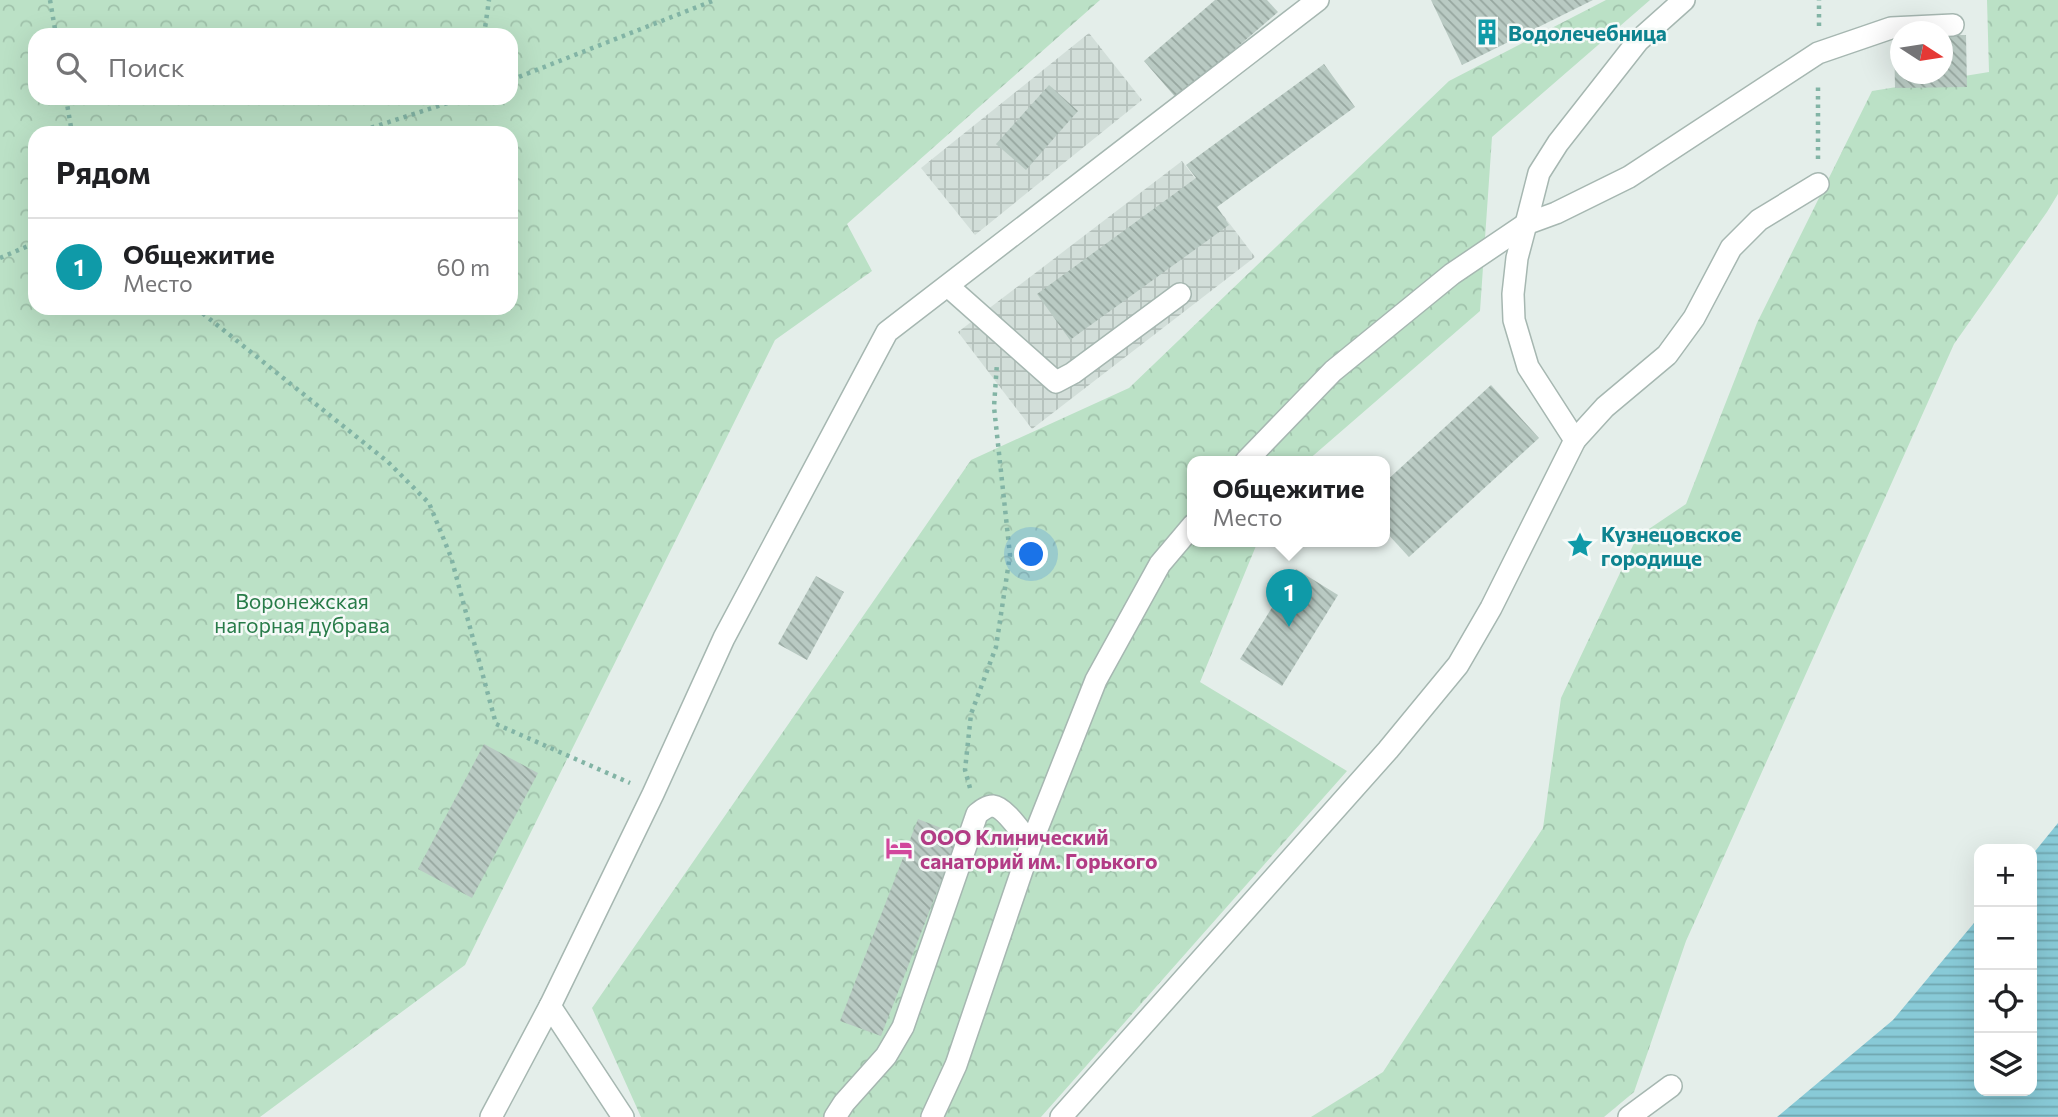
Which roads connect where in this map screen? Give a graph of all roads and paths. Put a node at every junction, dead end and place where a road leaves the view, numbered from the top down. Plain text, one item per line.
1 (50, 0) edge
2 (489, 0) edge
3 (715, 0) edge
4 (1318, 0) edge
5 (1685, 0) edge
6 (1819, 0) edge
7 (55, 28) edge
8 (485, 28) edge
9 (1890, 28) edge
10 (1818, 54) junction
11 (518, 77) edge
12 (67, 105) edge
13 (441, 105) edge
14 (71, 126) edge
15 (377, 126) edge
16 (1818, 184) joint
17 (1526, 223) junction
18 (28, 246) edge
19 (0, 258) edge
20 (949, 287) junction
21 (1180, 294) dead end
22 (205, 315) edge
23 (998, 331) junction
24 (1575, 440) junction
25 (1252, 456) edge
26 (1187, 532) edge
27 (653, 794) junction
28 (977, 814) junction
29 (1031, 844) junction
30 (551, 1006) junction
31 (1671, 1086) dead end
32 (491, 1117) edge
33 (623, 1117) edge
34 (835, 1117) edge
35 (932, 1117) edge
36 (1061, 1117) edge
37 (1629, 1117) edge

1 - 7 path
2 - 8 path
3 - 11 path
4 - 20 street
5 - 17 street
6 - 10 path
9 - 10 street
10 - 16 path
10 - 17 street
12 - 14 path
13 - 15 path
16 - 24 street
17 - 24 street
17 - 25 street
18 - 19 path
20 - 23 street
20 - 27 street
21 - 23 street
22 - 27 path
23 - 28 path
24 - 36 street
26 - 29 street
27 - 30 street
28 - 29 street
28 - 34 street
29 - 35 street
30 - 32 street
30 - 33 street
31 - 37 street

